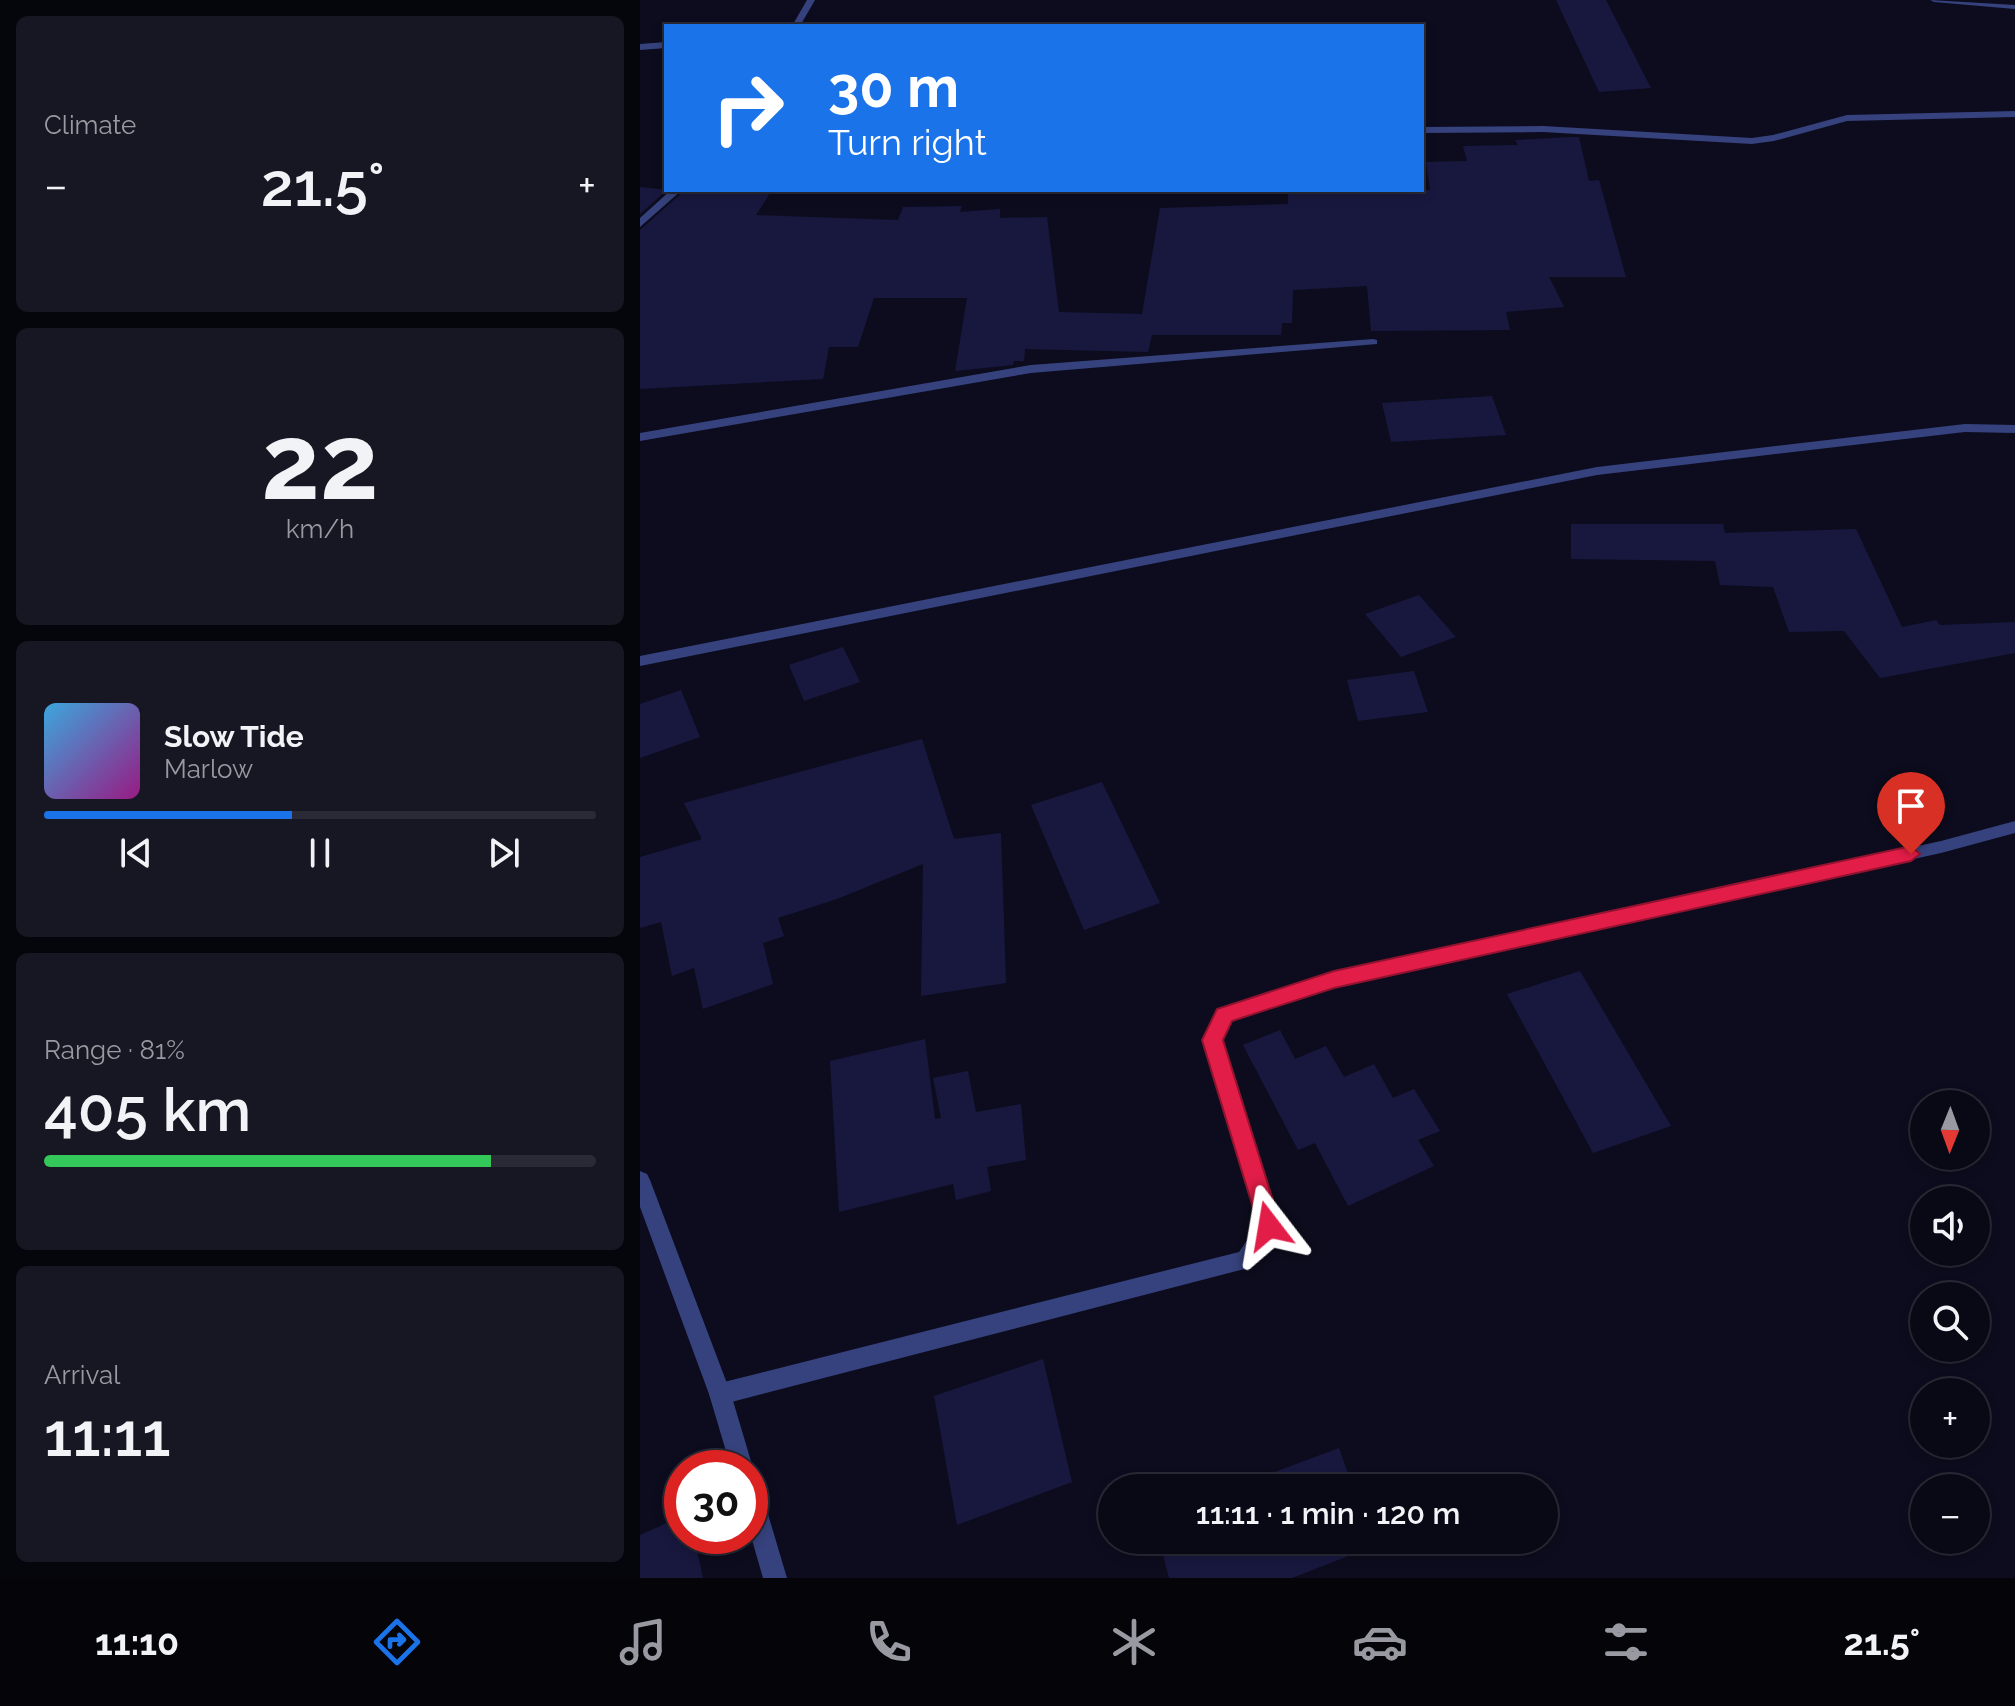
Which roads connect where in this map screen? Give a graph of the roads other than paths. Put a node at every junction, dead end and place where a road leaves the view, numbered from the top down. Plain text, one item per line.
1 (811, 0) edge
2 (1934, 0) edge
3 (2015, 7) edge
4 (797, 24) edge
5 (664, 45) edge
6 (640, 47) edge
7 (2015, 114) edge
8 (1424, 130) edge
9 (675, 192) edge
10 (640, 224) edge
11 (1373, 342) dead end
12 (2015, 429) edge
13 (640, 437) edge
14 (640, 661) edge
15 (2015, 827) edge
16 (640, 1180) edge
17 (720, 1394) junction
18 (737, 1450) edge
19 (768, 1554) edge
20 (775, 1578) edge

1 - 4 street
2 - 3 street
5 - 6 street
7 - 8 street
9 - 10 street
11 - 13 street
12 - 14 street
15 - 17 street
16 - 17 street
17 - 18 street
19 - 20 street

